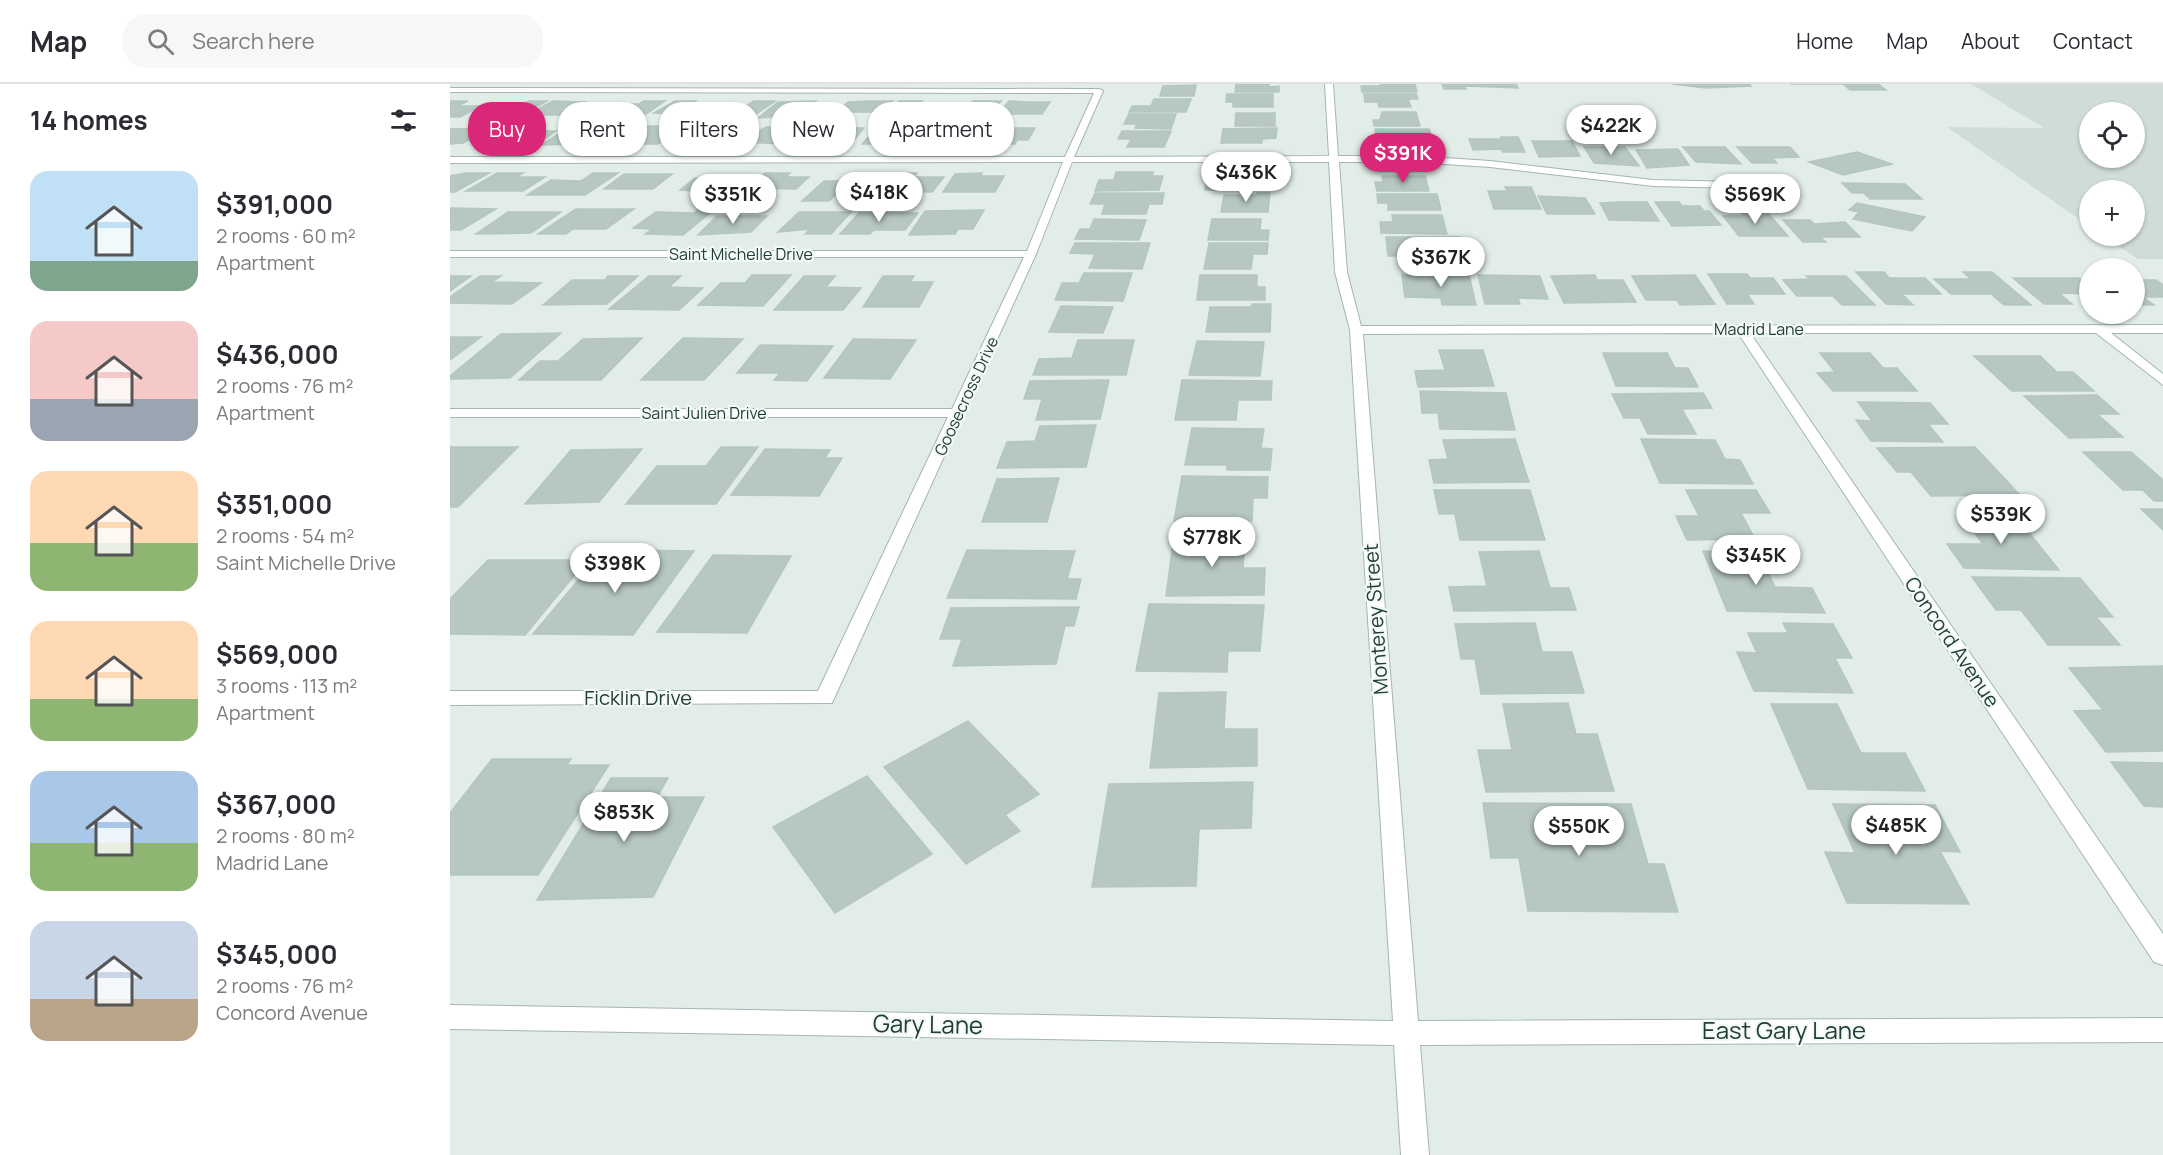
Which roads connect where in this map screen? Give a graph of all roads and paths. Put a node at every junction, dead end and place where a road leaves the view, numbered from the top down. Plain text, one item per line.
1 (721, 84) edge
2 (1329, 84) edge
3 (450, 90) edge
4 (712, 91) junction
5 (1332, 159) junction
6 (450, 160) edge
7 (1068, 160) junction
8 (1781, 186) dead end
9 (450, 254) edge
10 (1031, 254) junction
11 (1741, 329) junction
12 (2099, 329) junction
13 (2163, 329) edge
14 (1356, 330) junction
15 (2163, 381) edge
16 (450, 413) edge
17 (957, 413) junction
18 (450, 698) edge
19 (825, 698) joint
20 (2163, 954) edge
21 (450, 1017) edge
22 (2163, 1030) edge
23 (1405, 1033) junction
24 (1414, 1155) edge

1 - 4 street
2 - 5 street, Monterey Street
3 - 4 street
4 - 7 street, Goosecross Drive
5 - 7 street
5 - 8 street
5 - 14 street, Monterey Street
6 - 7 street
7 - 10 street, Goosecross Drive
9 - 10 street, Saint Michelle Drive
10 - 17 street, Goosecross Drive
11 - 12 street, Madrid Lane
11 - 14 street, Madrid Lane
11 - 20 street, Concord Avenue
12 - 13 street, Madrid Lane
12 - 15 street
14 - 23 street, Monterey Street
16 - 17 street, Saint Julien Drive
17 - 19 street, Goosecross Drive
18 - 19 street, Ficklin Drive
21 - 23 street, Gary Lane
22 - 23 street, East Gary Lane
23 - 24 street, Monterey Street

